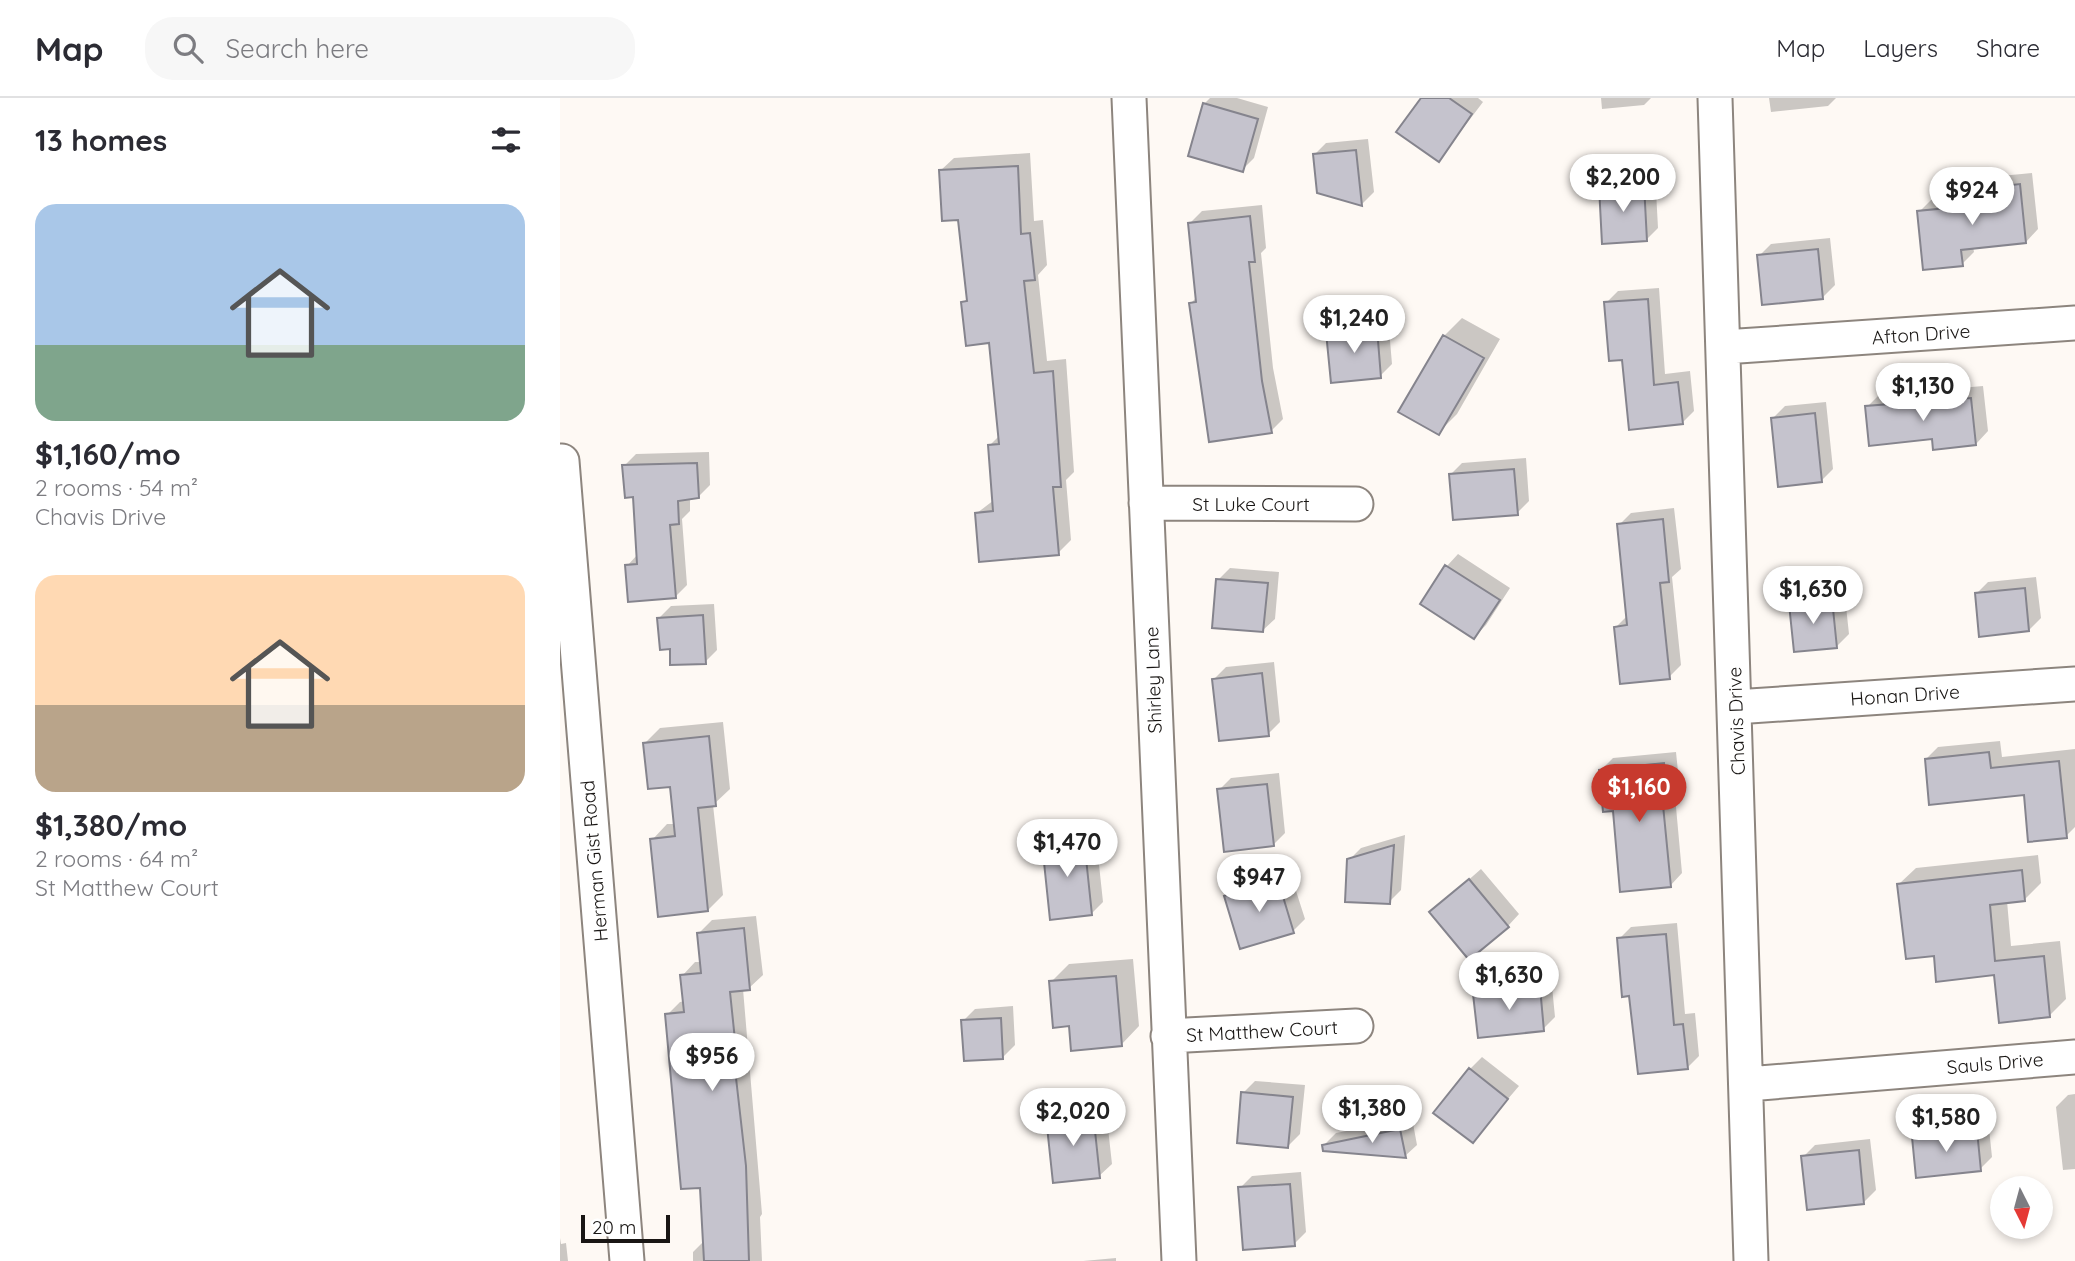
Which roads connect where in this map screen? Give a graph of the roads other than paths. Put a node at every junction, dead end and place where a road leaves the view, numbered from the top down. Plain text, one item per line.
1 (1129, 98) edge
2 (1715, 98) edge
3 (2075, 323) edge
4 (1724, 347) junction
5 (562, 461) dead end
6 (1146, 503) junction
7 (1356, 504) dead end
8 (567, 622) edge
9 (2075, 684) edge
10 (1735, 706) junction
11 (1356, 1026) dead end
12 (1168, 1036) junction
13 (2075, 1057) edge
14 (1748, 1084) junction
15 (627, 1261) edge
16 (1179, 1261) edge
17 (1751, 1261) edge

1 - 6 street, Shirley Lane
2 - 4 street, Chavis Drive
3 - 4 street, Afton Drive
4 - 10 street, Chavis Drive
5 - 8 street, Herman Gist Road
6 - 7 street, St Luke Court
6 - 12 street, Shirley Lane
8 - 15 street, Herman Gist Road
9 - 10 street, Honan Drive
10 - 14 street, Chavis Drive
11 - 12 street, St Matthew Court
12 - 16 street, Shirley Lane
13 - 14 street, Sauls Drive
14 - 17 street, Chavis Drive

